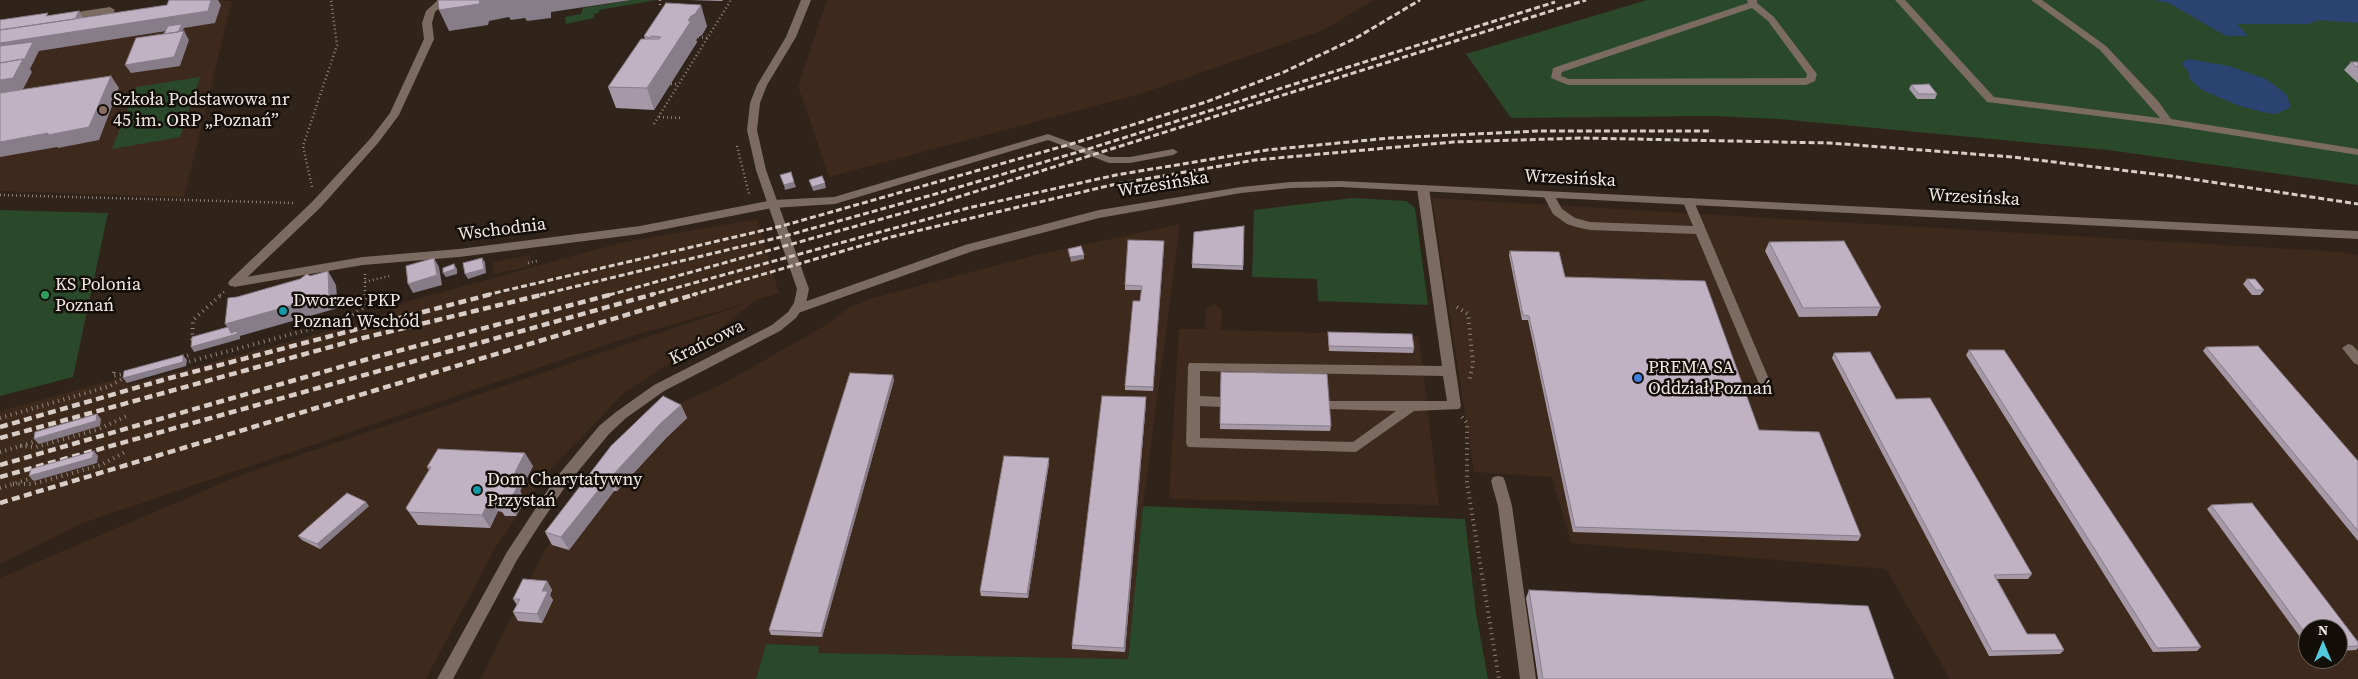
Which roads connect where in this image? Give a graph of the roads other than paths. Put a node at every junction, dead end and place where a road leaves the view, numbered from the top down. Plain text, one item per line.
1 (443, 0) edge
2 (806, 0) edge
3 (1900, 0) edge
4 (2036, 0) edge
5 (1752, 2) edge
6 (55, 18) edge
7 (106, 19) edge
8 (2168, 122) junction
9 (1173, 152) dead end
10 (2358, 152) edge
11 (1423, 188) junction
12 (1549, 195) junction
13 (1689, 202) junction
14 (773, 204) junction
15 (1700, 230) junction
16 (2358, 236) edge
17 (797, 309) junction
18 (2348, 348) dead end
19 (2358, 360) edge
20 (1449, 371) junction
21 (1766, 384) dead end
22 (1194, 402) junction
23 (1221, 402) edge
24 (1328, 404) edge
25 (1412, 406) junction
26 (1498, 481) dead end
27 (445, 679) edge
28 (1528, 679) edge

1 - 14 street, Wschodnia
2 - 14 street
3 - 8 street
4 - 8 street
5 - 5 street
6 - 7 street
8 - 10 street
9 - 14 street, Wschodnia
11 - 12 street, Wrzesińska
11 - 17 street, Wrzesińska
11 - 20 street
12 - 13 street, Wrzesińska
12 - 15 street
13 - 15 street
13 - 16 street, Wrzesińska
14 - 17 street
15 - 21 street
17 - 27 street, Krańcowa
18 - 19 street
20 - 22 street
20 - 25 street
22 - 23 street
22 - 25 street
24 - 25 street
26 - 28 street

